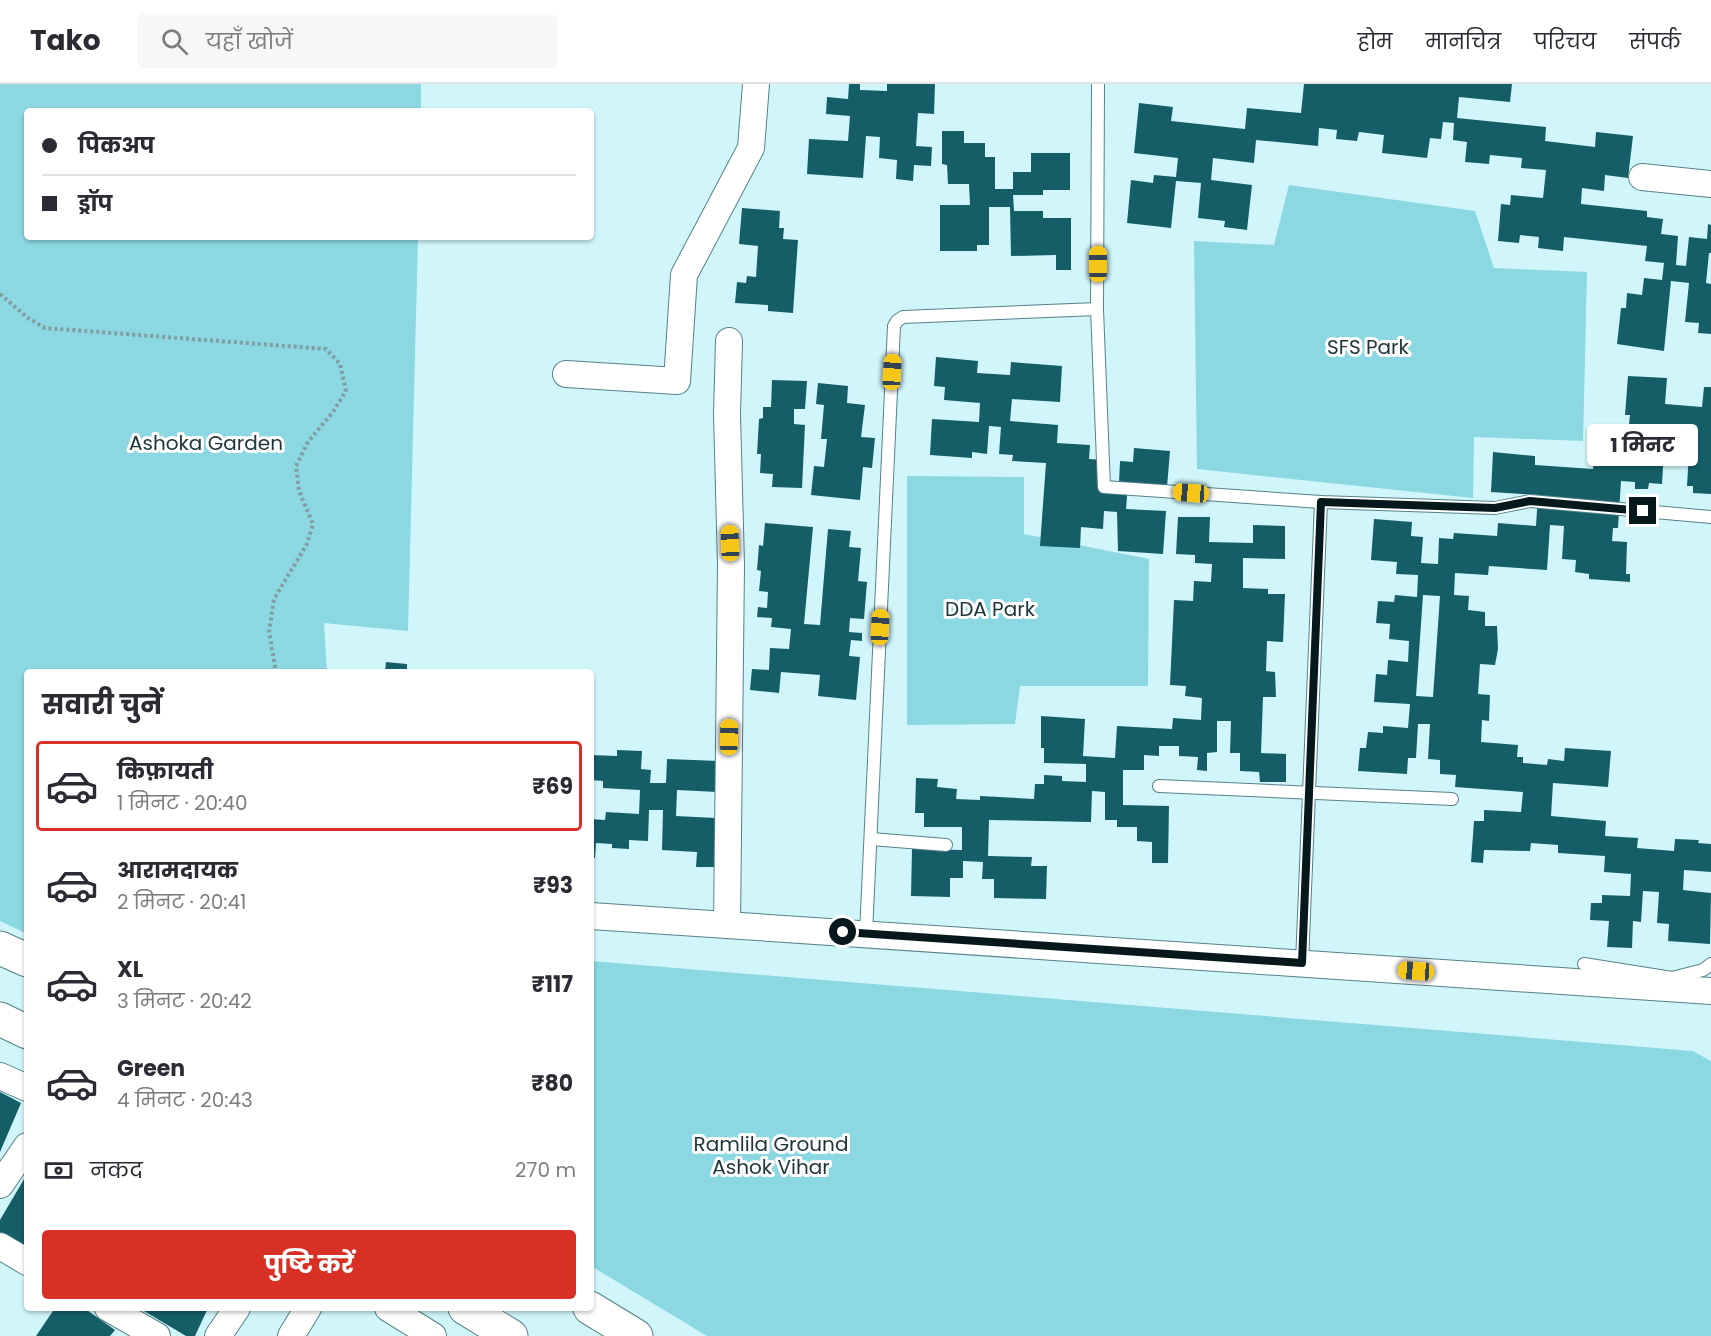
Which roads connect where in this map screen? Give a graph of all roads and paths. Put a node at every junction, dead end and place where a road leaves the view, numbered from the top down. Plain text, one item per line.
1 (756, 84) edge
2 (1098, 84) edge
3 (1642, 177) dead end
4 (1711, 184) edge
5 (0, 294) edge
6 (1097, 309) junction
7 (729, 341) dead end
8 (566, 374) dead end
9 (1321, 502) junction
10 (1711, 517) edge
11 (275, 669) edge
12 (1159, 786) dead end
13 (1308, 792) junction
14 (1452, 799) dead end
15 (871, 839) junction
16 (946, 845) dead end
17 (594, 916) edge
18 (727, 925) junction
19 (866, 934) junction
20 (0, 948) edge
21 (24, 959) edge
22 (1302, 963) junction
23 (1584, 964) dead end
24 (1711, 964) edge
25 (1711, 991) edge
26 (0, 1019) edge
27 (24, 1031) edge
28 (0, 1076) edge
29 (24, 1087) edge
30 (24, 1150) edge
31 (0, 1185) edge
32 (0, 1246) edge
33 (24, 1260) edge
34 (594, 1310) edge
35 (235, 1311) edge
36 (306, 1311) edge
37 (393, 1311) edge
38 (470, 1311) edge
39 (114, 1320) edge
40 (157, 1336) edge
41 (218, 1336) edge
42 (291, 1336) edge
43 (433, 1336) edge
44 (511, 1336) edge
45 (636, 1336) edge

1 - 8 street
2 - 6 lane
3 - 4 street
5 - 11 path
6 - 9 lane
6 - 15 lane
7 - 18 street
9 - 10 lane
9 - 13 lane
12 - 13 lane
13 - 14 lane
13 - 22 lane
15 - 16 lane
15 - 19 lane
17 - 18 street
18 - 19 street
19 - 22 street
20 - 21 main road
22 - 25 street
23 - 24 lane
26 - 27 main road
28 - 29 street
30 - 31 street
32 - 33 street
34 - 45 main road
35 - 41 street
36 - 42 street
37 - 43 street
38 - 44 main road
39 - 40 street

